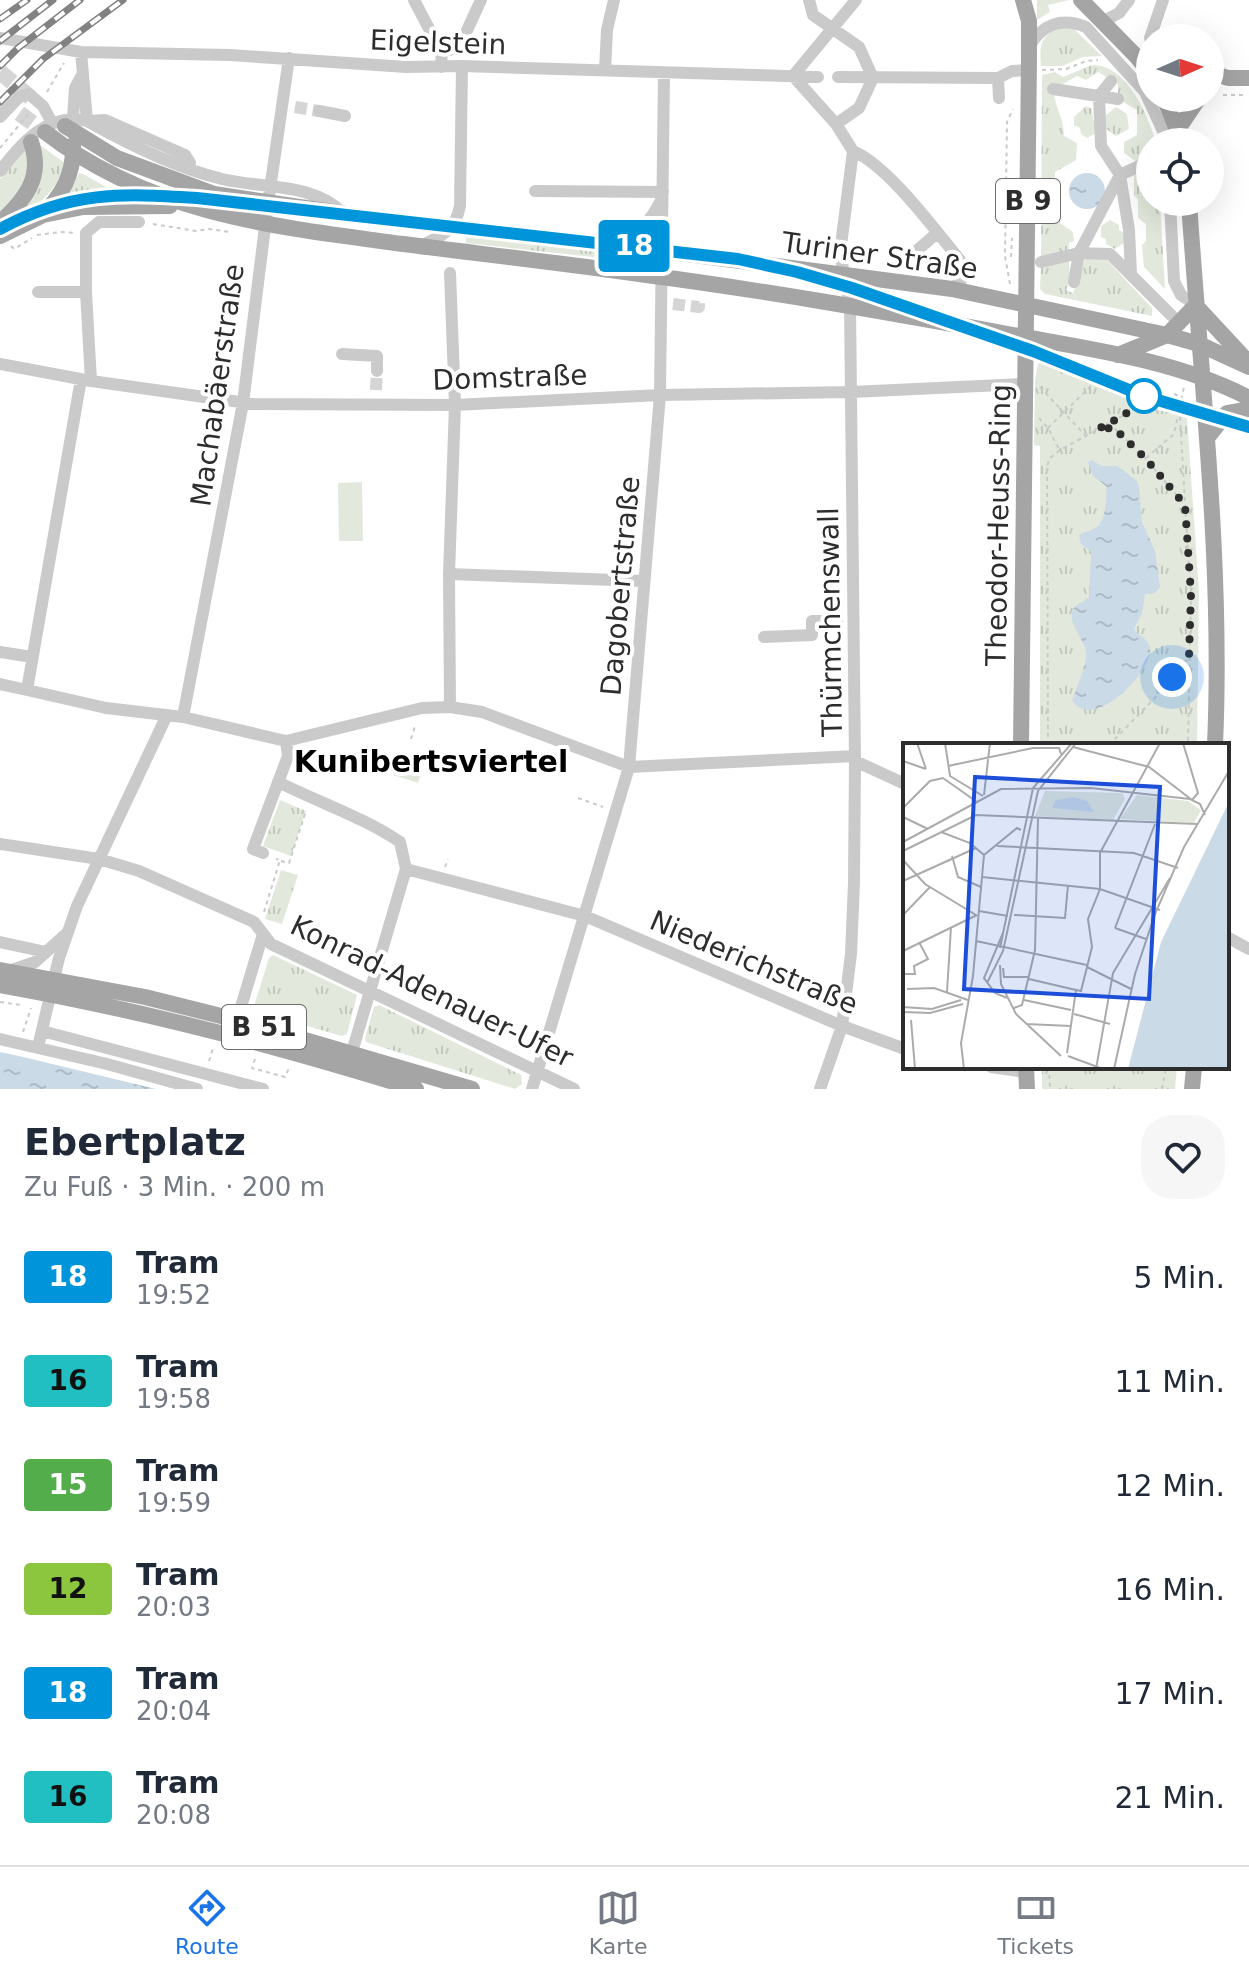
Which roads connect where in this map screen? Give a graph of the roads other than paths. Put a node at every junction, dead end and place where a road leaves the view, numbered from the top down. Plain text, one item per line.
1 (414, 0) edge
2 (481, 0) edge
3 (614, 0) edge
4 (809, 0) edge
5 (856, 0) edge
6 (1081, 0) edge
7 (1129, 0) edge
8 (1163, 0) edge
9 (1025, 2) edge
10 (1102, 22) junction
11 (1155, 24) edge
12 (832, 28) junction
13 (0, 38) edge
14 (1029, 47) junction
15 (442, 49) junction
16 (1136, 51) edge
17 (75, 52) junction
18 (289, 58) junction
19 (462, 66) junction
20 (441, 67) junction
21 (605, 70) junction
22 (1029, 70) junction
23 (664, 73) junction
24 (82, 75) junction
25 (793, 76) junction
26 (818, 77) dead end
27 (838, 77) dead end
28 (1224, 77) edge
29 (873, 78) junction
30 (1228, 78) junction
31 (1249, 78) edge
32 (1115, 83) dead end
33 (1224, 83) edge
34 (1053, 89) dead end
35 (1099, 96) junction
36 (1118, 99) dead end
37 (319, 111) tunnel mouth
38 (345, 116) dead end
39 (0, 117) edge
40 (87, 121) junction
41 (836, 124) junction
42 (56, 128) junction
43 (1168, 128) edge
44 (853, 151) junction
45 (73, 154) junction
46 (1136, 168) edge
47 (0, 171) edge
48 (1120, 175) junction
49 (535, 191) dead end
50 (269, 194) junction
51 (663, 194) junction
52 (188, 206) junction
53 (43, 215) junction
54 (1171, 216) edge
55 (1190, 216) edge
56 (139, 222) road end
57 (265, 222) junction
58 (0, 223) edge
59 (453, 226) junction
60 (937, 233) junction
61 (0, 236) edge
62 (618, 245) junction
63 (419, 246) junction
64 (661, 250) junction
65 (1079, 253) junction
66 (913, 254) dead end
67 (1041, 262) dead end
68 (450, 273) dead end
69 (844, 273) junction
70 (1131, 274) junction
71 (660, 276) junction
72 (1074, 282) dead end
73 (952, 289) junction
74 (38, 292) dead end
75 (86, 292) junction
76 (1019, 303) junction
77 (850, 305) junction
78 (1196, 305) junction
79 (1172, 316) dead end
80 (1167, 335) junction
81 (1026, 337) junction
82 (1199, 344) junction
83 (342, 354) dead end
84 (1117, 355) junction
85 (0, 364) edge
86 (1249, 365) edge
87 (377, 371) dead end
88 (1202, 379) junction
89 (86, 380) junction
90 (1032, 382) junction
91 (376, 390) tunnel mouth
92 (851, 392) junction
93 (660, 395) junction
94 (1249, 398) edge
95 (243, 403) junction
96 (376, 404) junction
97 (455, 405) junction
98 (1249, 409) edge
99 (1207, 438) junction
100 (449, 574) junction
101 (643, 581) junction
102 (822, 621) tunnel mouth
103 (764, 637) dead end
104 (0, 652) edge
105 (32, 657) junction
106 (0, 684) edge
107 (27, 690) junction
108 (450, 707) junction
109 (167, 715) junction
110 (183, 717) junction
111 (286, 741) junction
112 (1021, 743) edge
113 (1215, 743) edge
114 (855, 759) junction
115 (629, 767) junction
116 (278, 782) junction
117 (903, 783) edge
118 (0, 844) edge
119 (263, 853) road end
120 (99, 859) junction
121 (406, 869) junction
122 (585, 916) junction
123 (68, 931) junction
124 (260, 931) junction
125 (1229, 938) edge
126 (0, 942) edge
127 (1249, 949) edge
128 (46, 952) junction
129 (3, 975) edge
130 (47, 988) junction
131 (370, 990) junction
132 (237, 1020) junction
133 (842, 1026) junction
134 (42, 1031) junction
135 (0, 1039) edge
136 (38, 1047) junction
137 (903, 1048) edge
138 (352, 1052) junction
139 (999, 1069) edge
140 (1194, 1069) edge
141 (538, 1072) junction
142 (1027, 1076) edge
143 (197, 1089) edge
144 (263, 1089) edge
145 (416, 1089) edge
146 (472, 1089) edge
147 (532, 1089) edge
148 (574, 1089) edge
149 (820, 1089) edge
150 (1192, 1089) edge

1 - 15 street
2 - 15 street
3 - 21 street
4 - 12 street
5 - 12 street
6 - 10 main road
7 - 10 street
8 - 11 street
9 - 14 main road, B 9
10 - 16 main road
12 - 25 street
12 - 29 street
13 - 17 street, Eigelstein
14 - 22 main road, B 9
14 - 43 street
15 - 20 street
17 - 18 street, Eigelstein
17 - 24 street
18 - 20 street, Eigelstein
18 - 50 street, Machabäerstraße
19 - 20 street, Eigelstein
19 - 21 street, Eigelstein
19 - 59 street
21 - 23 street, Eigelstein
22 - 29 street
22 - 76 main road, B 9
23 - 25 street, Eigelstein
23 - 51 street, Dagobertstraße
24 - 40 street
24 - 42 street
25 - 26 street, Eigelstein
25 - 41 street
27 - 29 street
28 - 30 main road
29 - 41 street
30 - 31 main road
30 - 33 main road
32 - 35 street
34 - 35 street
35 - 36 street
35 - 48 street
37 - 38 street
39 - 42 street
40 - 42 street, Turiner Straße
40 - 50 street, Turiner Straße
41 - 44 street
42 - 45 main road, Turiner Straße
42 - 45 main road
42 - 47 street
42 - 50 main road, Turiner Straße
42 - 58 main road
44 - 60 street
44 - 69 street, Thürmchenswall
45 - 52 main road, Turiner Straße
45 - 53 main road
46 - 48 street
48 - 65 street
48 - 70 street
49 - 51 street
50 - 57 street, Machabäerstraße
50 - 59 main road, Turiner Straße
51 - 62 street
51 - 64 street, Dagobertstraße
52 - 53 main road
52 - 57 main road, Turiner Straße
53 - 61 main road
54 - 78 street
55 - 78 main road
56 - 75 street
57 - 63 main road, Turiner Straße
57 - 95 street, Machabäerstraße
59 - 62 main road, Turiner Straße
59 - 63 street
60 - 66 street
60 - 73 street
62 - 64 main road, Turiner Straße
63 - 71 main road, Turiner Straße
64 - 69 main road, Turiner Straße
64 - 71 street, Dagobertstraße
65 - 67 street
65 - 70 street
65 - 72 street
68 - 97 street
69 - 73 main road, Turiner Straße
69 - 77 street, Thürmchenswall
70 - 79 street
71 - 77 main road, Turiner Straße
71 - 93 street, Dagobertstraße
73 - 76 main road, Turiner Straße
74 - 75 street
75 - 89 street
76 - 80 main road, Turiner Straße
76 - 81 main road, Theodor-Heuss-Ring / B 9
77 - 81 main road, Turiner Straße
77 - 92 street, Thürmchenswall
78 - 80 main road
78 - 82 main road
78 - 86 main road
80 - 82 main road, Turiner Straße
80 - 84 main road
81 - 84 main road, Turiner Straße
81 - 90 main road, Theodor-Heuss-Ring
82 - 86 main road, Turiner Straße
82 - 88 main road
83 - 87 street
84 - 88 main road, Turiner Straße
85 - 89 street, Domstraße
88 - 94 main road, Turiner Straße
88 - 99 main road
89 - 95 street, Domstraße
89 - 105 street
90 - 92 street, Domstraße
90 - 112 main road, Theodor-Heuss-Ring
91 - 96 street
92 - 93 street, Domstraße
92 - 114 street, Thürmchenswall
93 - 97 street, Domstraße
93 - 101 street, Dagobertstraße
95 - 96 street, Domstraße
95 - 110 street, Machabäerstraße
96 - 97 street, Domstraße
97 - 100 street
98 - 99 main road
99 - 113 main road
100 - 101 street
100 - 108 street
101 - 115 street, Dagobertstraße
102 - 103 street
104 - 105 street
105 - 107 street
106 - 107 street
107 - 109 street
108 - 111 street
108 - 115 street
109 - 110 street
109 - 120 street
110 - 111 street
111 - 116 street
114 - 115 street
114 - 117 street
114 - 133 street, Thürmchenswall
115 - 122 street, Dagobertstraße
116 - 119 street
116 - 121 street
118 - 120 street
120 - 123 street
120 - 124 street
121 - 122 street, Niederichstraße
121 - 131 street
122 - 133 street, Niederichstraße
122 - 141 street, Dagobertstraße
123 - 128 street
123 - 130 street
124 - 131 street, Konrad-Adenauer-Ufer
124 - 132 street, Konrad-Adenauer-Ufer
125 - 127 street
126 - 128 street
128 - 129 street
129 - 130 main road, B 51
130 - 132 main road, B 51
130 - 134 street
130 - 145 main road, B 51
131 - 138 street
131 - 141 street, Konrad-Adenauer-Ufer
132 - 138 main road, B 51
133 - 137 street, Niederichstraße
133 - 149 street, Thürmchenswall
134 - 136 street
134 - 144 street
135 - 136 street
136 - 143 street
138 - 146 main road, B 51
139 - 142 street
140 - 150 main road
141 - 147 street, Dagobertstraße
141 - 148 street, Konrad-Adenauer-Ufer

